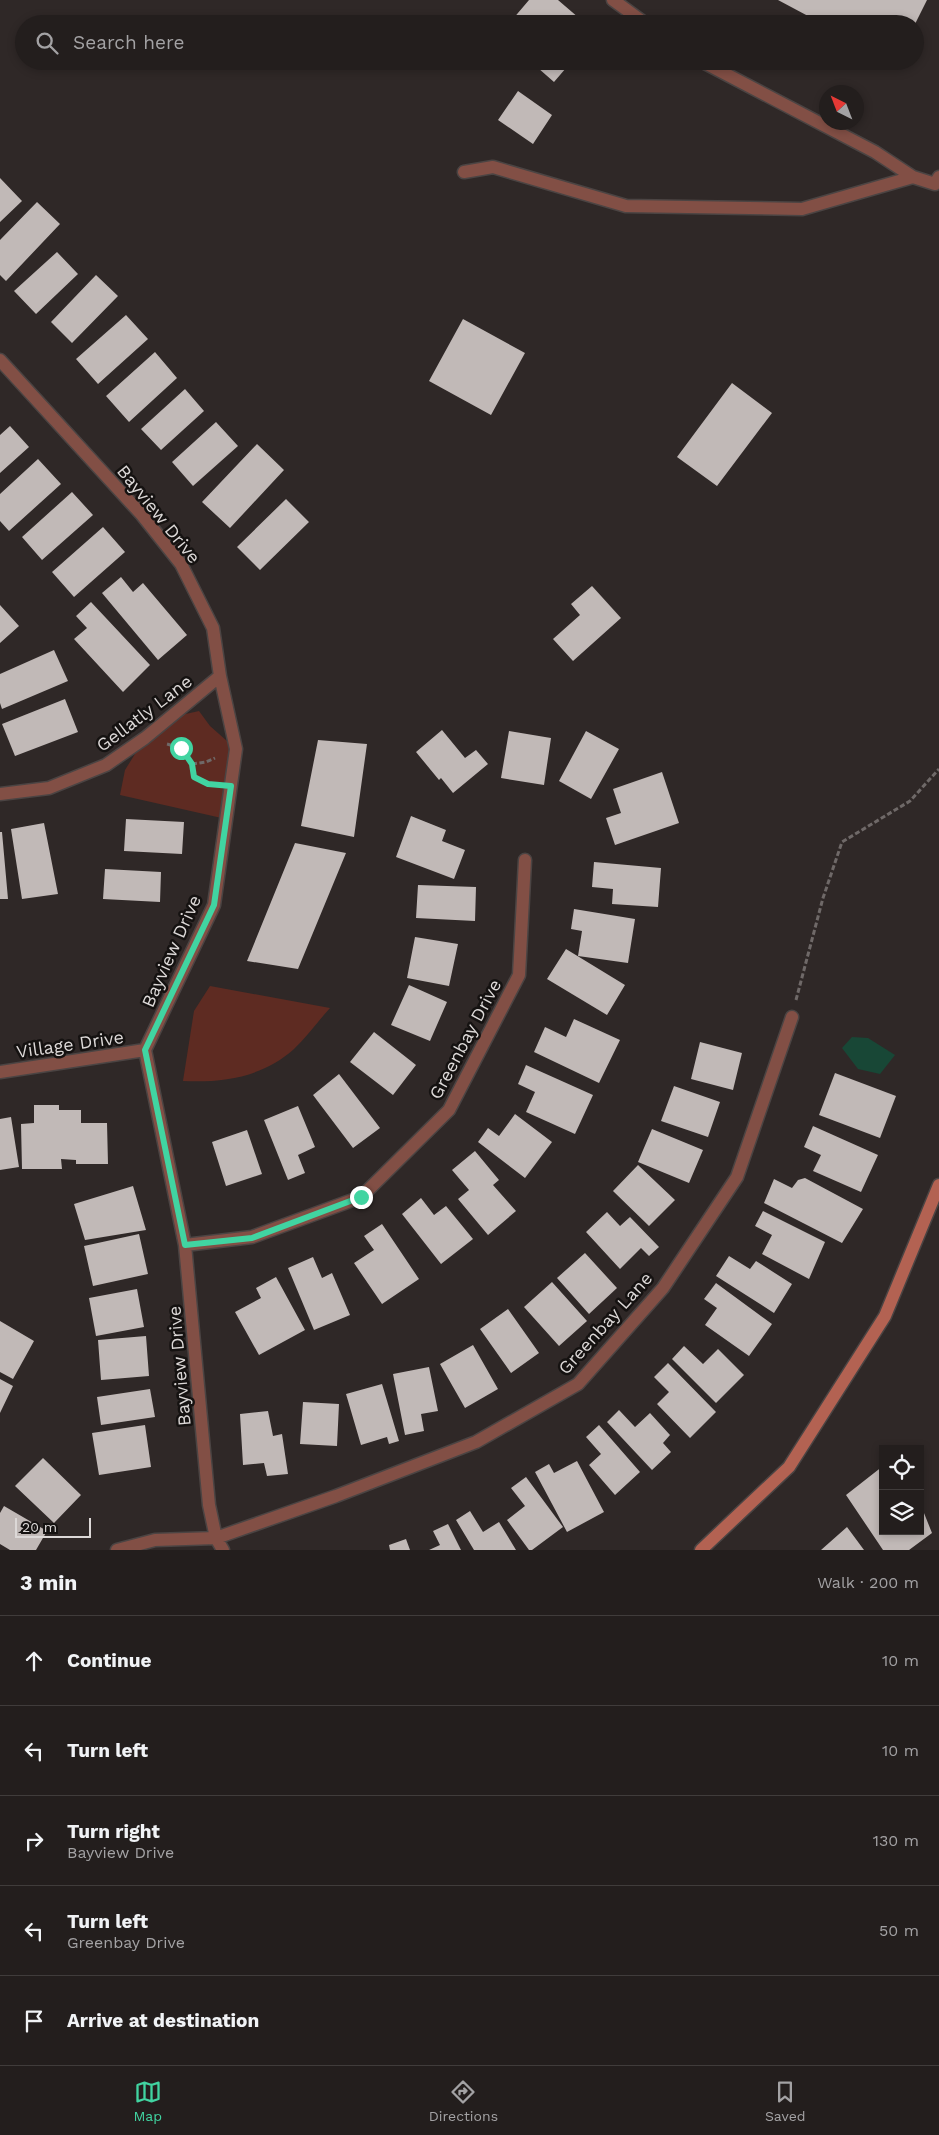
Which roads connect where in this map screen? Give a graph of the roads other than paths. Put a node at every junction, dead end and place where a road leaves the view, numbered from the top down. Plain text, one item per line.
1 (613, 0) edge
2 (634, 15) edge
3 (718, 70) edge
4 (464, 172) dead end
5 (913, 177) junction
6 (939, 177) edge
7 (0, 360) edge
8 (220, 676) junction
9 (0, 794) edge
10 (525, 860) dead end
11 (792, 1017) road end
12 (145, 1050) junction
13 (0, 1072) edge
14 (939, 1185) edge
15 (185, 1245) junction
16 (214, 1544) edge
17 (117, 1550) edge
18 (223, 1550) edge
19 (701, 1550) edge

1 - 2 street
3 - 5 street
4 - 5 street
5 - 6 street
7 - 8 street, Bayview Drive
8 - 9 street, Gellatly Lane
8 - 12 street, Bayview Drive
10 - 15 street, Greenbay Drive
11 - 16 street, Greenbay Lane
12 - 13 street, Village Drive
12 - 15 street, Bayview Drive
14 - 19 street
15 - 16 street, Bayview Drive
16 - 17 street, Greenbay Lane
16 - 18 street, Bayview Drive

